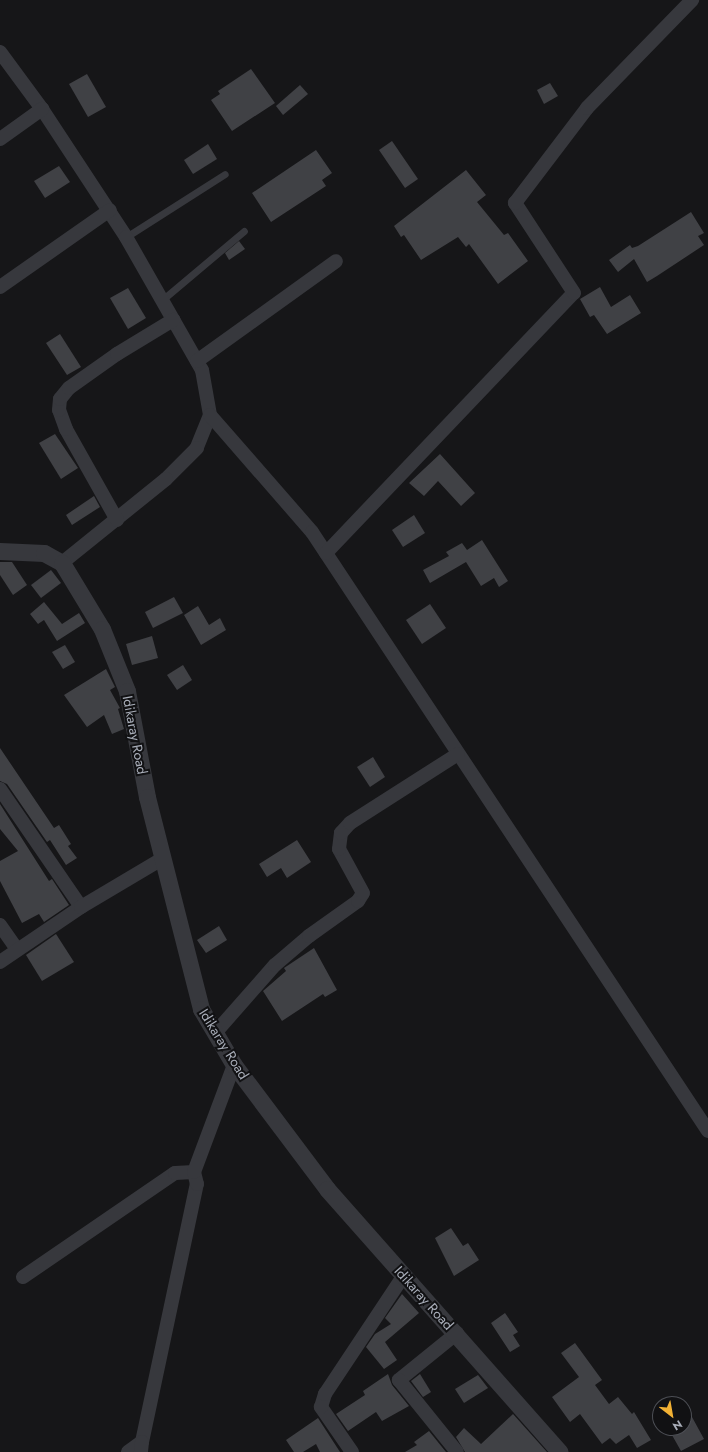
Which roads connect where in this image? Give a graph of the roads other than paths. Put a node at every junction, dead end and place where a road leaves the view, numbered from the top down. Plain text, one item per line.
1 (692, 0) edge
2 (0, 52) edge
3 (42, 109) junction
4 (0, 139) edge
5 (224, 174) dead end
6 (110, 210) junction
7 (244, 231) dead end
8 (126, 237) junction
9 (336, 260) dead end
10 (0, 287) edge
11 (162, 300) junction
12 (173, 320) junction
13 (197, 361) junction
14 (210, 415) junction
15 (117, 520) junction
16 (0, 551) edge
17 (326, 553) junction
18 (62, 562) junction
19 (458, 754) junction
20 (0, 789) edge
21 (162, 859) junction
22 (81, 907) junction
23 (0, 925) edge
24 (17, 949) junction
25 (0, 962) edge
26 (215, 1033) junction
27 (234, 1065) junction
28 (708, 1131) edge
29 (194, 1172) junction
30 (404, 1275) junction
31 (23, 1277) dead end
32 (456, 1333) junction
33 (141, 1447) edge
34 (128, 1452) edge
35 (352, 1452) edge
36 (457, 1452) edge
37 (560, 1452) edge

1 - 17 street
2 - 3 street
3 - 4 street
3 - 6 street
5 - 8 lane
6 - 8 street
6 - 10 street
7 - 11 lane
8 - 11 street
9 - 13 street
11 - 12 street
12 - 13 street
12 - 15 street
13 - 14 street
14 - 15 street
14 - 17 street
15 - 18 street
16 - 18 street
17 - 19 street
18 - 21 street, Idikaray Road
19 - 26 street
19 - 28 street
20 - 22 street
21 - 22 street
21 - 26 street, Idikaray Road
22 - 24 street
23 - 24 street
24 - 25 street
26 - 27 street, Idikaray Road
27 - 29 street
27 - 30 street, Idikaray Road
29 - 31 street
29 - 33 street
30 - 32 street, Idikaray Road
30 - 35 street
32 - 36 street
32 - 37 street, Idikaray Road
33 - 34 street

